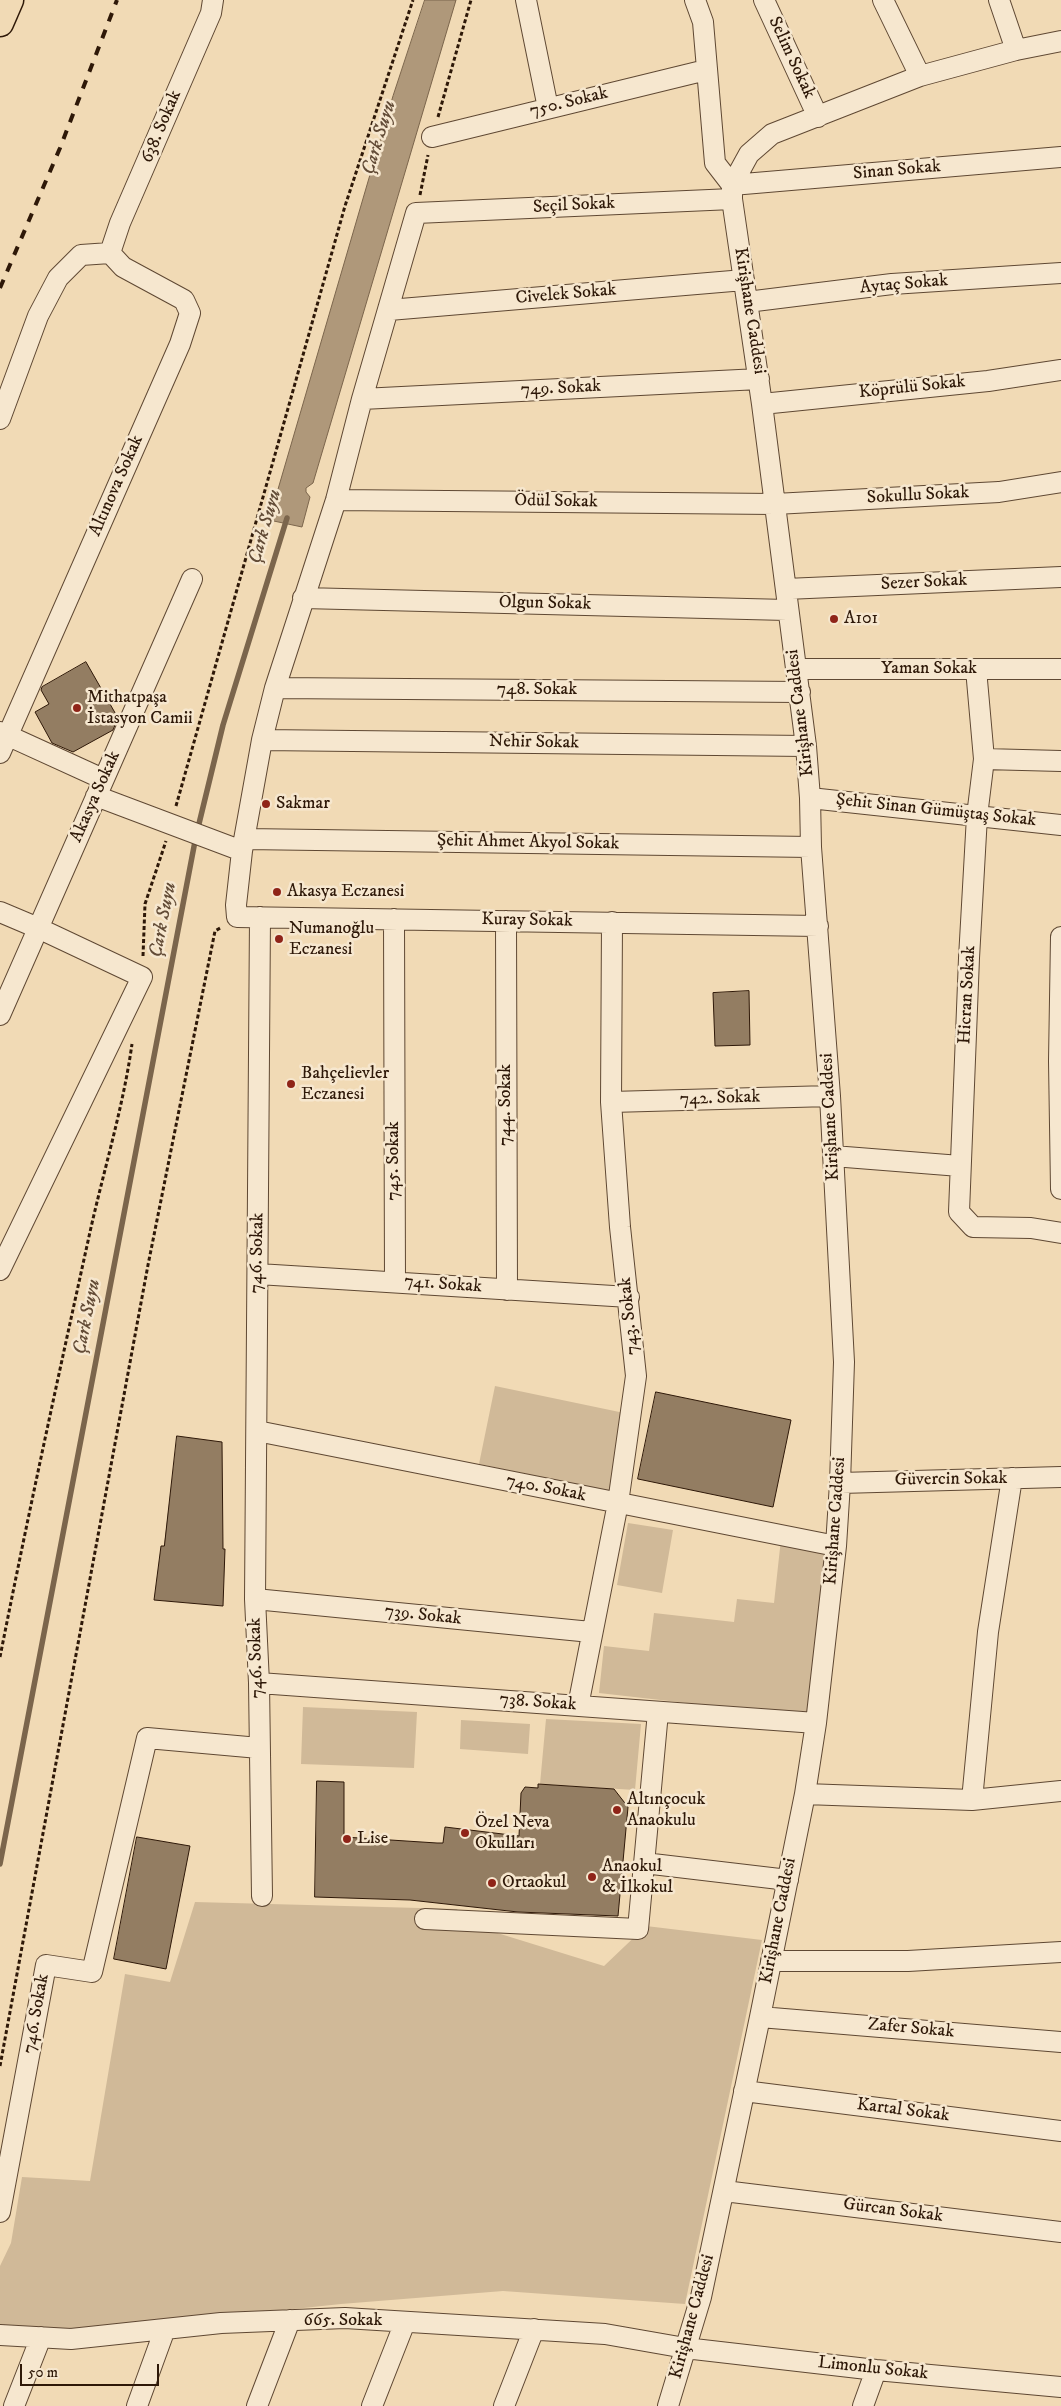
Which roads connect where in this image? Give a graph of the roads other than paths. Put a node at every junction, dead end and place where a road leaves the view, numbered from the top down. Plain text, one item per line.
1 (10, 0) edge
2 (213, 0) edge
3 (526, 0) edge
4 (695, 0) edge
5 (764, 0) edge
6 (883, 0) edge
7 (999, 0) edge
8 (0, 22) edge
9 (1061, 41) edge
10 (1016, 50) junction
11 (706, 70) junction
12 (920, 76) junction
13 (548, 108) junction
14 (818, 116) junction
15 (432, 137) road end
16 (1061, 157) edge
17 (732, 192) junction
18 (110, 253) junction
19 (1061, 273) edge
20 (744, 280) junction
21 (748, 302) junction
22 (389, 310) junction
23 (1061, 370) edge
24 (759, 380) junction
25 (362, 399) junction
26 (762, 404) junction
27 (0, 419) edge
28 (1061, 482) edge
29 (336, 500) junction
30 (775, 504) junction
31 (1061, 577) edge
32 (192, 579) dead end
33 (786, 589) junction
34 (303, 598) junction
35 (787, 610) junction
36 (797, 669) junction
37 (976, 669) junction
38 (1061, 669) edge
39 (275, 688) junction
40 (800, 692) junction
41 (2, 740) edge
42 (262, 740) junction
43 (806, 746) junction
44 (984, 759) junction
45 (1061, 761) edge
46 (100, 788) junction
47 (810, 798) junction
48 (977, 816) junction
49 (1061, 825) edge
50 (239, 846) junction
51 (811, 847) junction
52 (0, 912) edge
53 (260, 917) junction
54 (394, 919) junction
55 (506, 921) junction
56 (612, 922) junction
57 (818, 926) junction
58 (38, 928) junction
59 (1061, 937) edge
60 (0, 1015) edge
61 (1060, 1062) edge
62 (830, 1096) junction
63 (611, 1102) junction
64 (833, 1156) junction
65 (960, 1166) junction
66 (1061, 1189) edge
67 (1061, 1233) edge
68 (0, 1270) edge
69 (258, 1274) junction
70 (395, 1282) junction
71 (507, 1290) junction
72 (628, 1297) junction
73 (256, 1431) junction
74 (1061, 1477) edge
75 (1012, 1478) junction
76 (840, 1483) junction
77 (618, 1503) junction
78 (836, 1546) junction
79 (255, 1599) junction
80 (591, 1632) junction
81 (259, 1683) junction
82 (578, 1706) junction
83 (658, 1712) junction
84 (816, 1723) junction
85 (258, 1748) junction
86 (1061, 1791) edge
87 (805, 1794) junction
88 (972, 1800) junction
89 (644, 1863) junction
90 (788, 1880) junction
91 (262, 1896) dead end
92 (425, 1919) dead end
93 (1061, 1952) edge
94 (771, 1961) junction
95 (760, 2016) junction
96 (1061, 2042) edge
97 (744, 2092) junction
98 (1061, 2130) edge
99 (724, 2191) junction
100 (0, 2212) edge
101 (1061, 2232) edge
102 (290, 2320) junction
103 (406, 2322) junction
104 (165, 2329) junction
105 (534, 2329) junction
106 (0, 2335) edge
107 (41, 2338) junction
108 (686, 2348) junction
109 (876, 2370) junction
110 (1061, 2387) edge
111 (14, 2406) edge
112 (137, 2406) edge
113 (256, 2406) edge
114 (372, 2406) edge
115 (504, 2406) edge
116 (668, 2406) edge
117 (863, 2406) edge

1 - 8 main road
2 - 18 street, 638. Sokak
3 - 13 street
4 - 11 street
5 - 14 street, Selim Sokak
6 - 12 street
7 - 10 street
9 - 10 street
10 - 12 street
11 - 13 street, 750. Sokak
11 - 17 street
12 - 14 street
13 - 15 street, 750. Sokak
14 - 17 street
16 - 17 street, Sinan Sokak
17 - 20 street, Kirişhane Caddesi
17 - 22 street, Seçil Sokak
18 - 27 street
18 - 41 street, Altınova Sokak
19 - 21 street, Aytaç Sokak
20 - 21 street, Kirişhane Caddesi
20 - 22 street, Civelek Sokak
21 - 24 street, Kirişhane Caddesi
22 - 25 street
23 - 26 street, Köprülü Sokak
24 - 25 street, 749. Sokak
24 - 26 street, Kirişhane Caddesi
25 - 29 street
26 - 30 street, Kirişhane Caddesi
28 - 30 street, Sokullu Sokak
29 - 30 street, Ödül Sokak
29 - 34 street
30 - 33 street, Kirişhane Caddesi
31 - 33 street, Sezer Sokak
32 - 46 street, Akasya Sokak
33 - 35 street, Kirişhane Caddesi
34 - 35 street, Olgun Sokak
34 - 39 street
35 - 36 street, Kirişhane Caddesi
36 - 37 street, Yaman Sokak
36 - 40 street, Kirişhane Caddesi
37 - 38 street, Yaman Sokak
37 - 44 street, Hicran Sokak
39 - 40 street, 748. Sokak
39 - 42 street
40 - 43 street, Kirişhane Caddesi
41 - 46 street, Şehit Ahmet Akyol Sokak
42 - 43 street, Nehir Sokak
42 - 50 street
43 - 47 street, Kirişhane Caddesi
44 - 45 street
44 - 48 street, Hicran Sokak
46 - 50 street, Şehit Ahmet Akyol Sokak
46 - 58 street, Akasya Sokak
47 - 48 street, Şehit Sinan Gümüştaş Sokak
47 - 51 street, Kirişhane Caddesi
48 - 49 street, Şehit Sinan Gümüştaş Sokak
48 - 65 street, Hicran Sokak
50 - 51 street, Şehit Ahmet Akyol Sokak
50 - 53 street, Kuray Sokak
51 - 57 street, Kirişhane Caddesi
52 - 58 street
53 - 54 street, Kuray Sokak
53 - 69 street, 746. Sokak
54 - 55 street, Kuray Sokak
54 - 70 street, 745. Sokak
55 - 56 street, Kuray Sokak
55 - 71 street, 744. Sokak
56 - 57 street, Kuray Sokak
56 - 63 street, 743. Sokak
57 - 62 street, Kirişhane Caddesi
58 - 60 street, Akasya Sokak
58 - 68 street
59 - 61 street
61 - 66 street
62 - 63 street, 742. Sokak
62 - 64 street, Kirişhane Caddesi
63 - 72 street, 743. Sokak
64 - 65 street
64 - 76 street, Kirişhane Caddesi
65 - 67 street, Hicran Sokak
69 - 70 street, 741. Sokak
69 - 73 street, 746. Sokak
70 - 71 street, 741. Sokak
71 - 72 street, 741. Sokak
72 - 77 street, 743. Sokak
73 - 77 street, 740. Sokak
73 - 79 street, 746. Sokak
74 - 75 street, Güvercin Sokak
75 - 76 street, Güvercin Sokak
75 - 88 street
76 - 78 street, Kirişhane Caddesi
77 - 78 street, 740. Sokak
77 - 80 street, 743. Sokak
78 - 84 street, Kirişhane Caddesi
79 - 80 street, 739. Sokak
79 - 81 street, 746. Sokak
80 - 82 street, 743. Sokak
81 - 82 street, 738. Sokak
81 - 85 street, 746. Sokak
82 - 83 street, 738. Sokak
83 - 84 street, 738. Sokak
83 - 89 street
84 - 87 street, Kirişhane Caddesi
85 - 91 street
85 - 100 street, 746. Sokak
86 - 88 street
87 - 88 street
87 - 90 street, Kirişhane Caddesi
89 - 90 street
89 - 92 street
90 - 94 street, Kirişhane Caddesi
93 - 94 street
94 - 95 street, Kirişhane Caddesi
95 - 96 street, Zafer Sokak
95 - 97 street, Kirişhane Caddesi
97 - 98 street, Kartal Sokak
97 - 99 street, Kirişhane Caddesi
99 - 101 street, Gürcan Sokak
99 - 108 street, Kirişhane Caddesi
102 - 103 street, 665. Sokak
102 - 104 street, 665. Sokak
102 - 113 street
103 - 105 street, 665. Sokak
103 - 114 street
104 - 107 street, 665. Sokak
104 - 112 street
105 - 108 street, 665. Sokak
105 - 115 street
106 - 107 street, 665. Sokak
107 - 111 street
108 - 109 street, Limonlu Sokak
108 - 116 street, Kirişhane Caddesi
109 - 110 street, Limonlu Sokak
109 - 117 street

